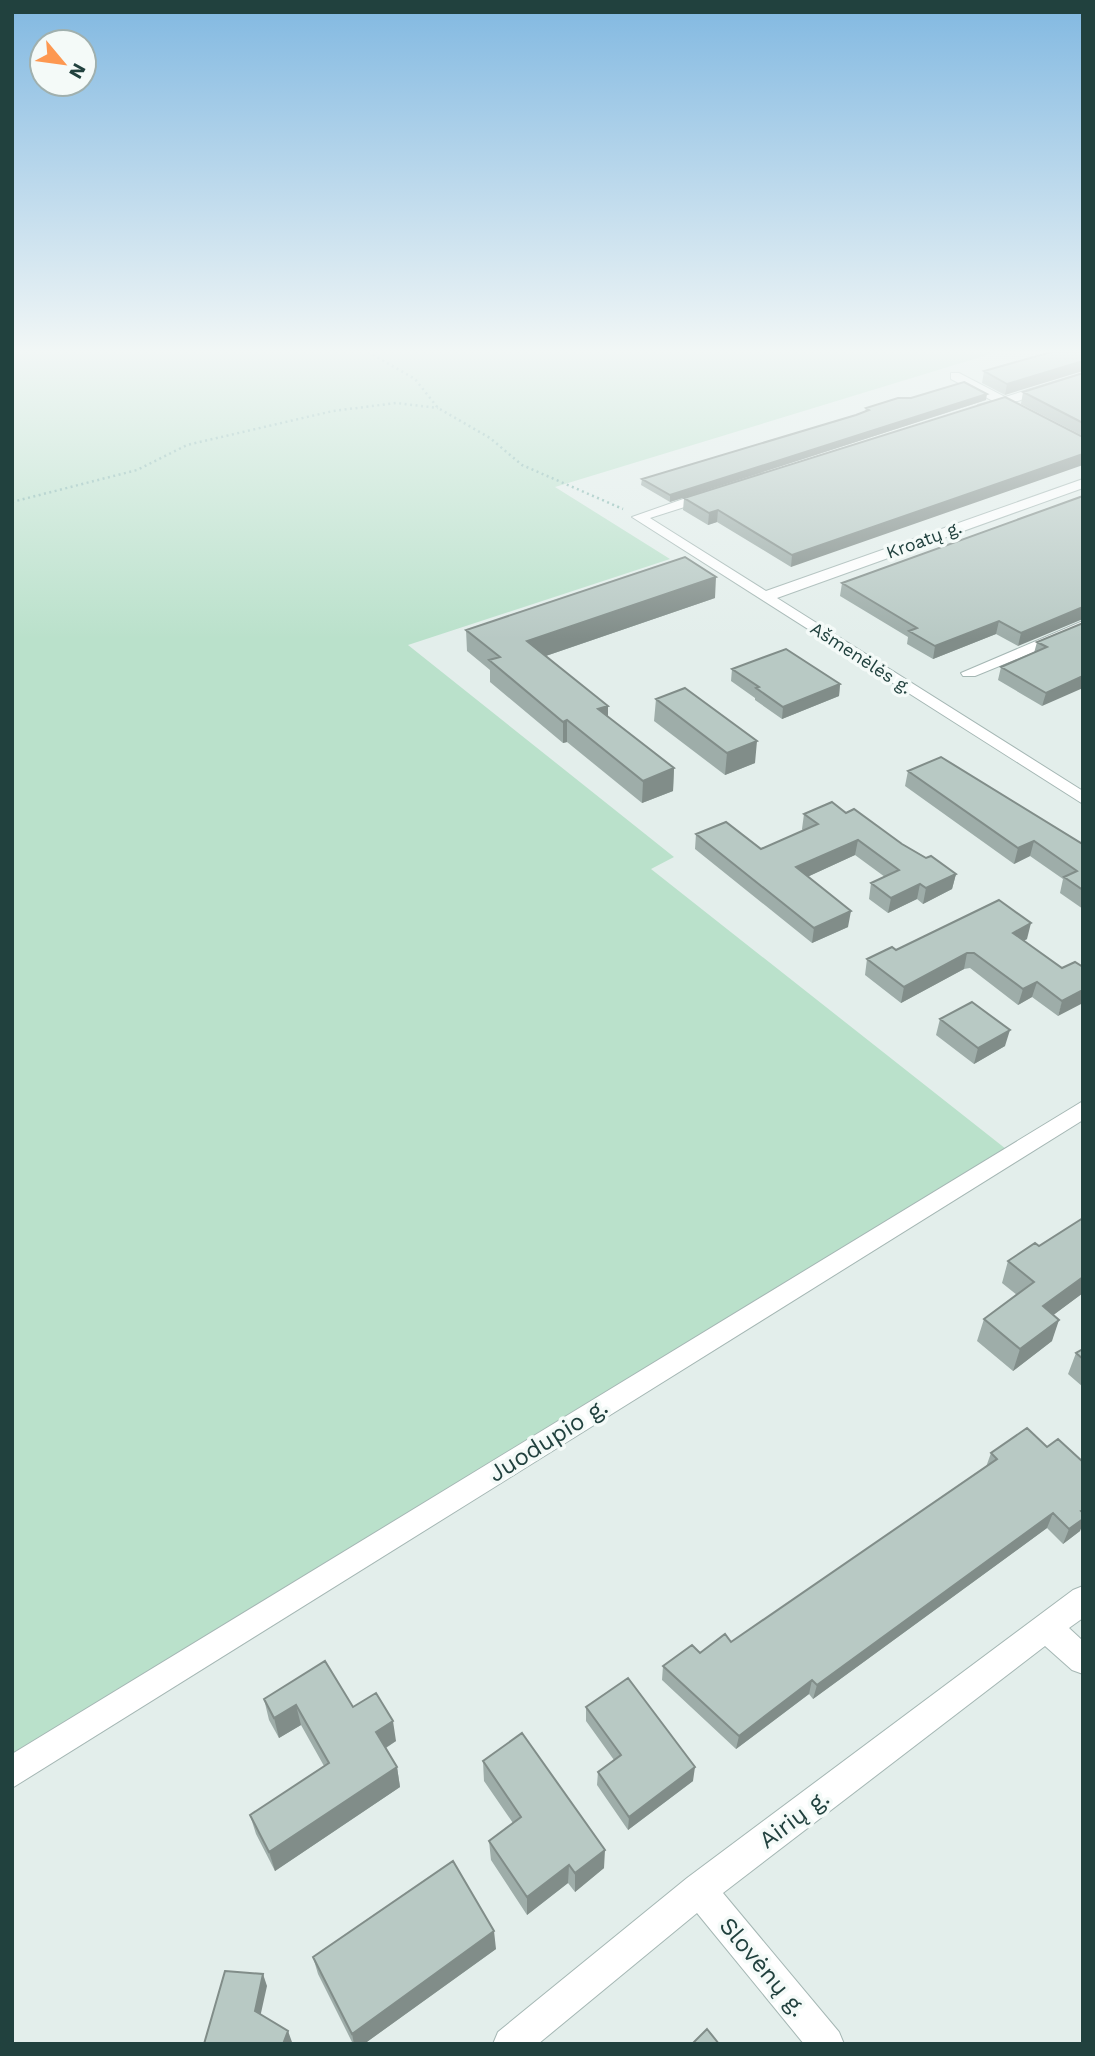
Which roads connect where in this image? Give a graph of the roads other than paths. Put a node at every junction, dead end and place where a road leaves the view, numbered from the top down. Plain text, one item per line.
1 (1083, 483) edge
2 (724, 490) edge
3 (765, 597) junction
4 (1083, 626) edge
5 (969, 673) dead end
6 (1083, 799) edge
7 (1083, 1109) edge
8 (1083, 1600) edge
9 (1046, 1628) junction
10 (1083, 1660) edge
11 (12, 1772) edge
12 (699, 1890) junction
13 (510, 2044) edge
14 (827, 2044) edge

1 - 3 street, Kroatų g.
2 - 3 street, Ašmenėlės g.
3 - 6 street, Ašmenėlės g.
4 - 5 street
7 - 11 street, Juodupio g.
8 - 9 street, Airių g.
9 - 10 street
9 - 12 street, Airių g.
12 - 13 street, Airių g.
12 - 14 street, Slovėnų g.

